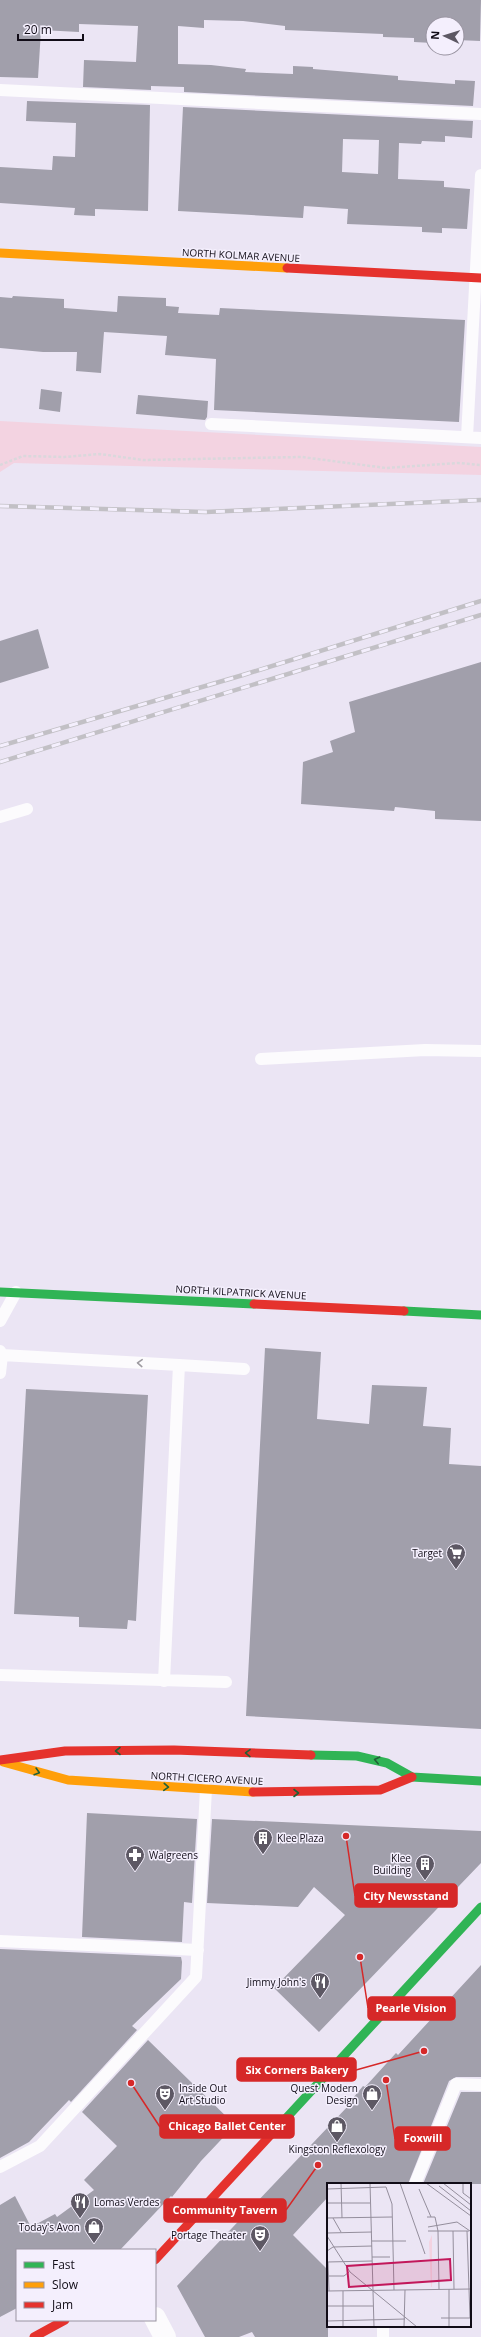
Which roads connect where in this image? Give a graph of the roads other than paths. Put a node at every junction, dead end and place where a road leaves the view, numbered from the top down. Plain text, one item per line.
1 (0, 90) edge
2 (481, 114) edge
3 (481, 175) edge
4 (479, 238) edge
5 (0, 254) edge
6 (478, 278) edge
7 (210, 424) dead end
8 (467, 437) junction
9 (481, 438) edge
10 (27, 809) dead end
11 (0, 818) edge
12 (481, 1051) edge
13 (261, 1058) dead end
14 (0, 1292) edge
15 (16, 1292) junction
16 (481, 1315) edge
17 (0, 1321) edge
18 (1, 1353) edge
19 (179, 1365) junction
20 (244, 1369) dead end
21 (0, 1373) edge
22 (0, 1675) edge
23 (164, 1681) junction
24 (226, 1682) dead end
25 (0, 1760) edge
26 (412, 1777) junction
27 (481, 1781) edge
28 (206, 1789) junction
29 (481, 1907) edge
30 (0, 1941) edge
31 (198, 1950) junction
32 (481, 2085) edge
33 (0, 2167) edge
34 (415, 2183) edge
35 (156, 2259) edge
36 (156, 2320) edge
37 (63, 2321) edge
38 (34, 2337) edge
39 (165, 2337) edge

1 - 2 lane
3 - 4 lane
4 - 6 lane
5 - 6 main road, NORTH KOLMAR AVENUE
6 - 8 lane
7 - 8 lane
8 - 9 lane
10 - 11 lane
12 - 13 lane
14 - 15 main road, NORTH KILPATRICK AVENUE
15 - 16 main road, NORTH KILPATRICK AVENUE
15 - 17 lane
19 -> 18 lane
18 - 21 lane
19 - 20 lane
19 - 23 lane
22 - 23 lane
23 - 24 lane
26 -> 25 main road, NORTH CICERO AVENUE
25 -> 28 main road, NORTH CICERO AVENUE
26 - 27 main road, NORTH CICERO AVENUE
28 -> 26 main road, NORTH CICERO AVENUE
28 - 31 lane
29 - 35 main road
30 - 31 lane
31 - 33 lane
32 - 34 lane
36 - 39 street
37 - 38 main road

